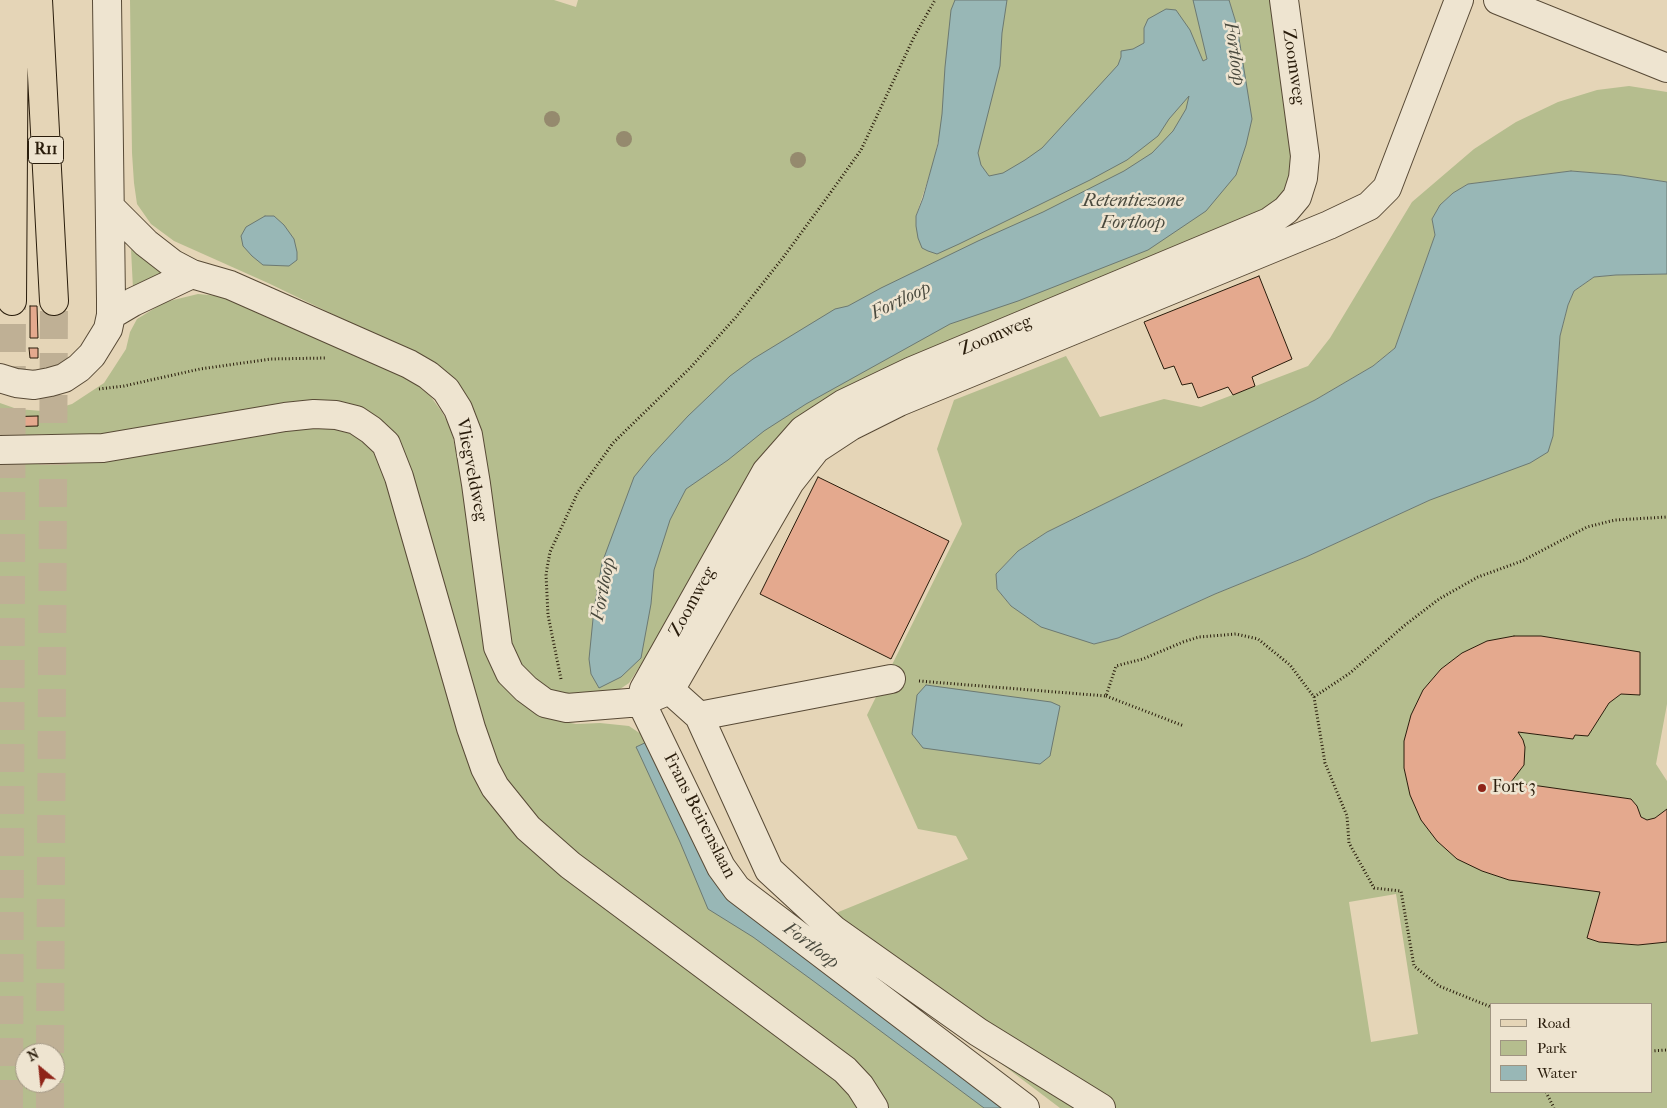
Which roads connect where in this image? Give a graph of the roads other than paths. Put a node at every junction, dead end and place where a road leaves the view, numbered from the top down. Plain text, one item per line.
1 (14, 0) edge
2 (38, 0) edge
3 (107, 0) edge
4 (1284, 0) edge
5 (1459, 0) edge
6 (1498, 0) edge
7 (1667, 68) edge
8 (110, 208) junction
9 (192, 274) junction
10 (12, 301) tunnel mouth
11 (54, 301) tunnel mouth
12 (111, 315) junction
13 (0, 378) edge
14 (0, 450) edge
15 (891, 679) road end
16 (670, 690) junction
17 (641, 702) junction
18 (699, 716) junction
19 (874, 1108) edge
20 (1024, 1108) edge
21 (1101, 1108) edge

1 - 10 main road, R11
2 - 11 main road, R11
3 - 8 street
4 - 17 street, Zoomweg
5 - 16 street
6 - 7 street
8 - 9 street, Vliegveldweg
8 - 12 street
9 - 12 street
9 - 17 street, Vliegveldweg
12 - 13 street
14 - 19 street
15 - 18 street
16 - 17 street
16 - 18 street
17 - 20 street, Frans Beirenslaan
18 - 21 street

